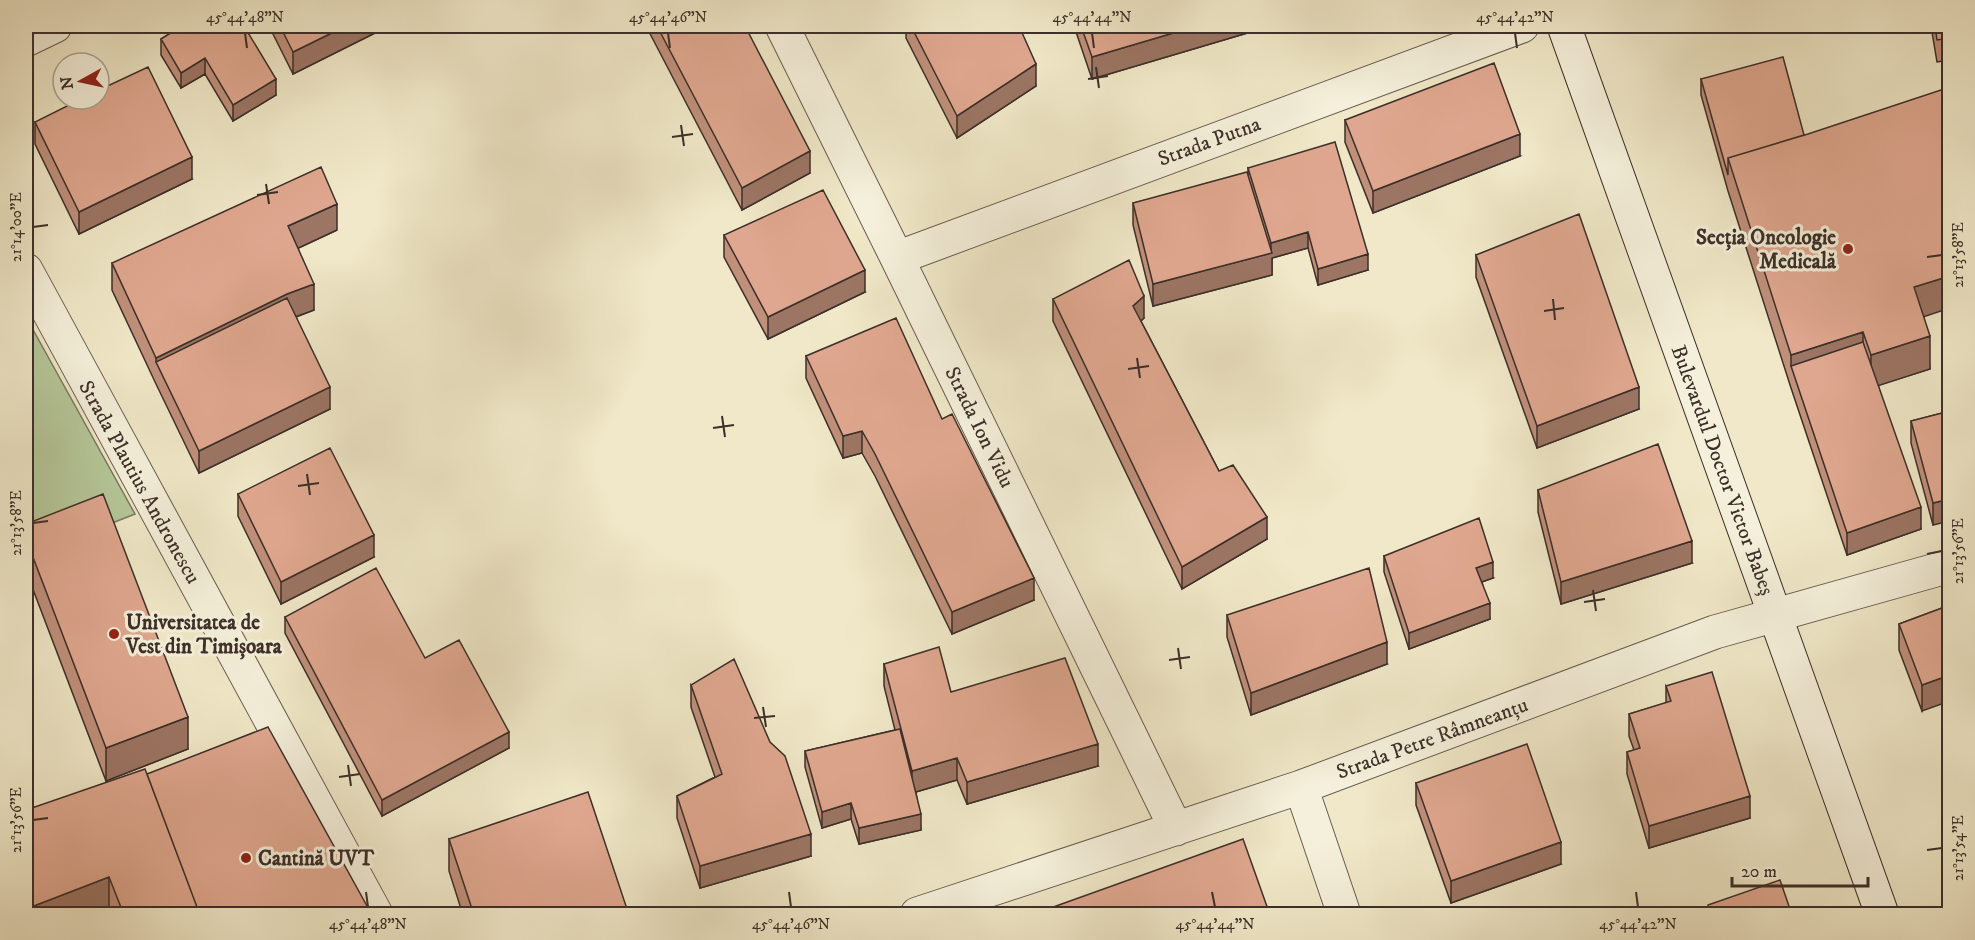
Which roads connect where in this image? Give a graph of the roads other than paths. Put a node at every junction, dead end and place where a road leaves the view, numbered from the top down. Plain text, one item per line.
1 (55, 26) edge
2 (782, 26) edge
3 (1522, 26) edge
4 (1564, 26) edge
5 (26, 40) edge
6 (897, 258) junction
7 (26, 270) edge
8 (1950, 566) edge
9 (1775, 615) junction
10 (1301, 787) junction
11 (1176, 830) junction
12 (376, 915) edge
13 (917, 915) edge
14 (1344, 915) edge
15 (1882, 915) edge

1 - 5 street
2 - 6 street, Strada Ion Vidu
3 - 6 street, Strada Putna
4 - 9 street, Bulevardul Doctor Victor Babeș
6 - 11 street, Strada Ion Vidu
7 - 12 street, Strada Plautius Andronescu
8 - 9 street, Strada Petre Râmneanțu
9 - 10 street, Strada Petre Râmneanțu
9 - 15 street, Bulevardul Doctor Victor Babeș
10 - 11 street, Strada Petre Râmneanțu
10 - 14 street
11 - 13 street, Strada Petre Râmneanțu

